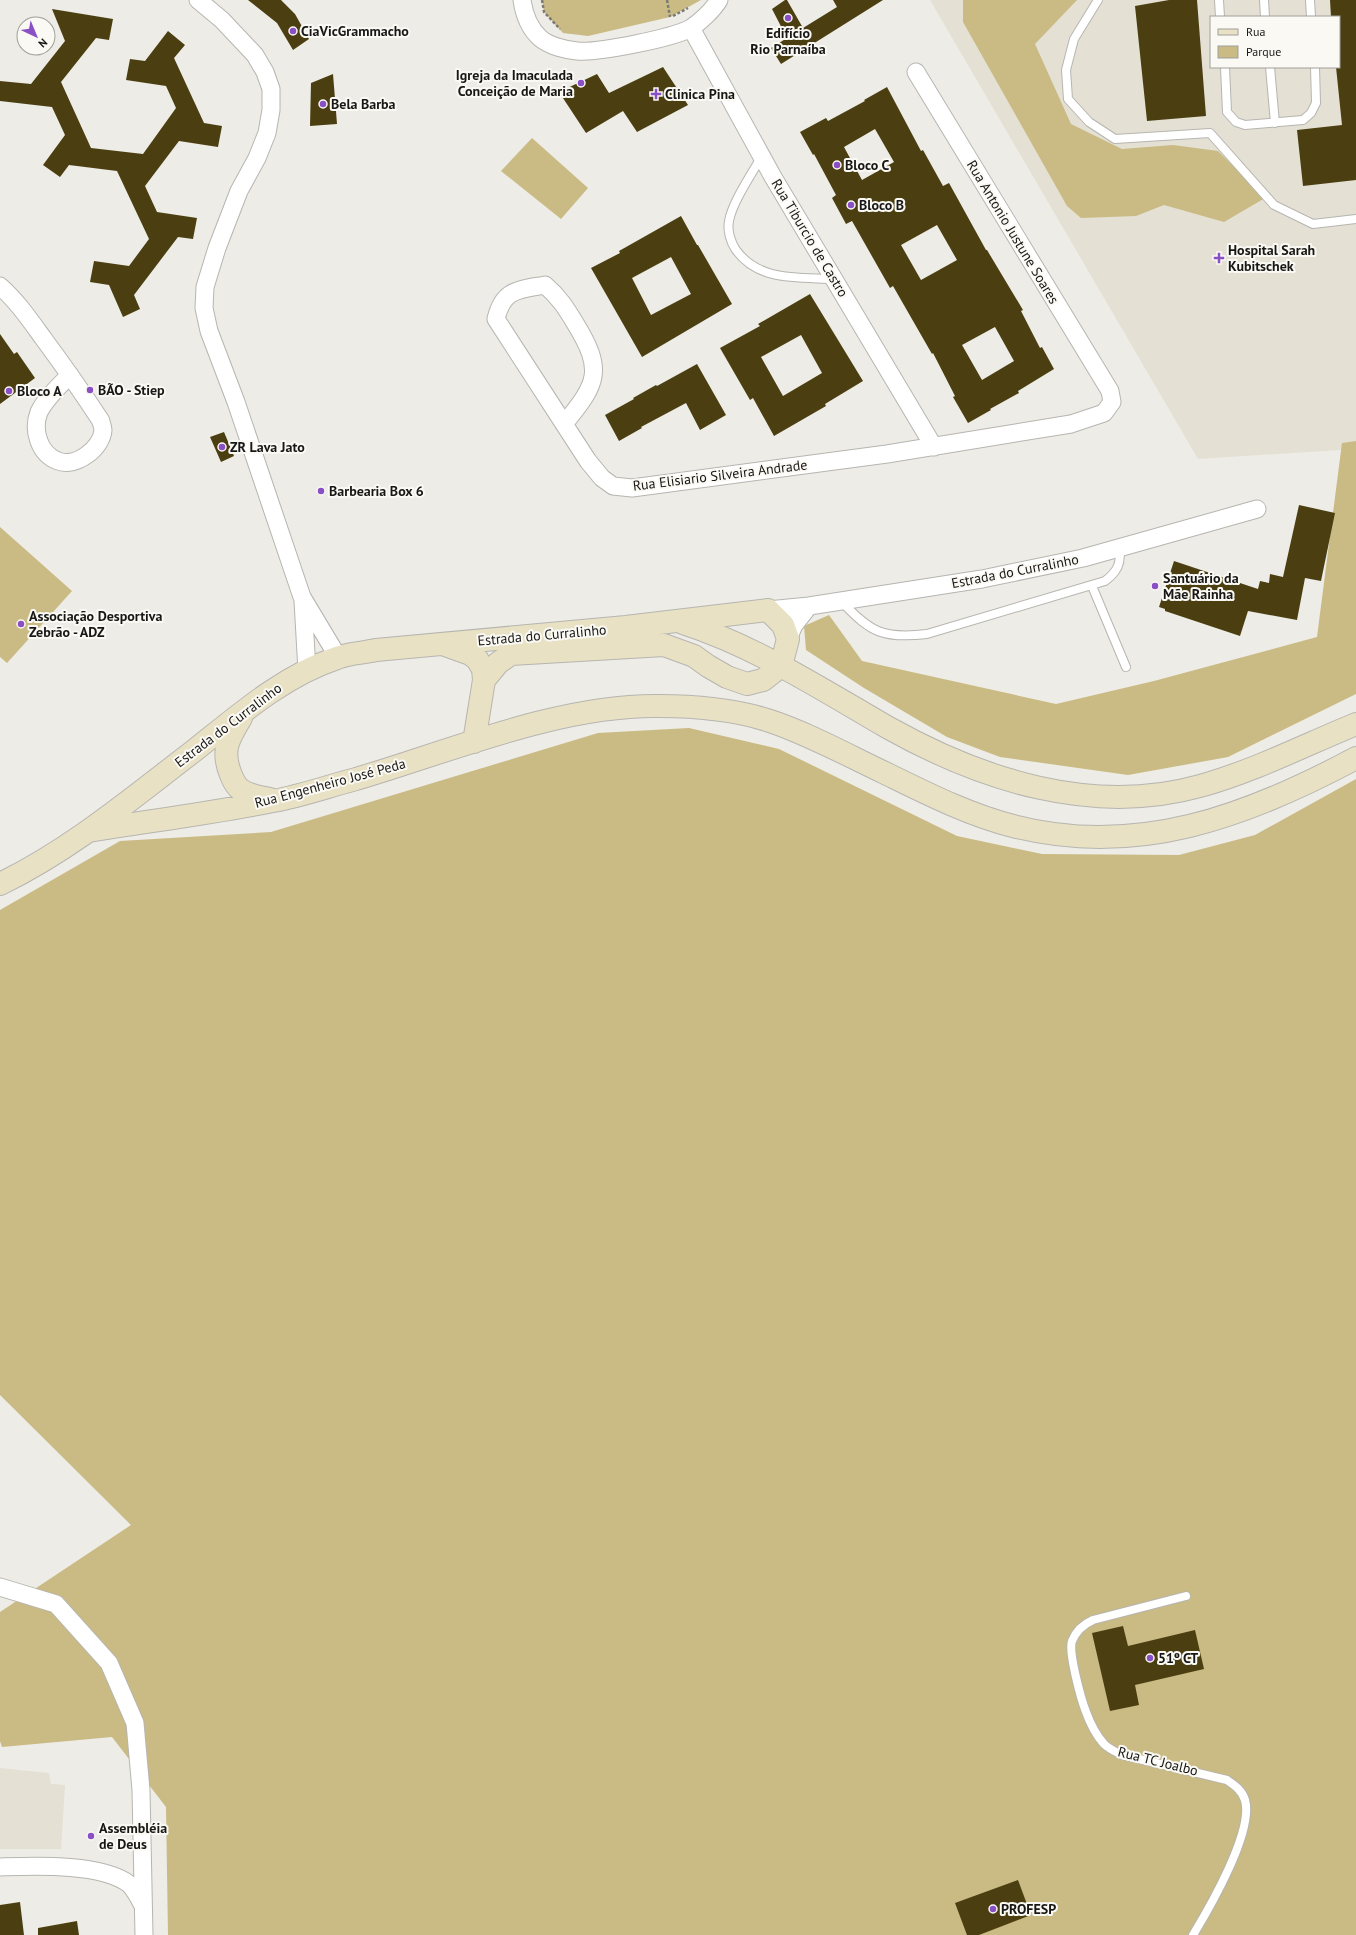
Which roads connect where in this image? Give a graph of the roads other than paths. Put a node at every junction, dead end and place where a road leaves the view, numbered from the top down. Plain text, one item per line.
1 (198, 0) edge
2 (522, 0) edge
3 (719, 0) edge
4 (1098, 0) edge
5 (1219, 0) edge
6 (1264, 0) edge
7 (1310, 0) edge
8 (1220, 16) edge
9 (1266, 16) edge
10 (1311, 16) edge
11 (691, 28) junction
12 (1224, 68) edge
13 (1270, 68) edge
14 (1315, 68) edge
15 (916, 72) dead end
16 (1275, 123) junction
17 (762, 156) junction
18 (1356, 219) edge
19 (834, 279) junction
20 (0, 286) edge
21 (70, 375) junction
22 (1110, 391) joint
23 (564, 424) junction
24 (934, 447) junction
25 (1257, 509) dead end
26 (1119, 548) junction
27 (1092, 586) junction
28 (302, 597) junction
29 (841, 601) junction
30 (809, 606) junction
31 (768, 610) junction
32 (676, 620) junction
33 (788, 639) junction
34 (441, 644) junction
35 (338, 657) junction
36 (781, 666) junction
37 (1126, 666) dead end
38 (307, 671) junction
39 (484, 680) junction
40 (246, 710) junction
41 (1356, 724) edge
42 (474, 742) junction
43 (1356, 758) edge
44 (276, 800) junction
45 (89, 831) junction
46 (0, 884) edge
47 (0, 1587) edge
48 (1186, 1596) dead end
49 (0, 1867) edge
50 (143, 1905) junction
51 (144, 1935) edge
52 (1193, 1935) edge

1 - 28 street
2 - 11 street
3 - 11 street
4 - 18 lane
5 - 8 lane
6 - 9 lane
7 - 10 lane
11 - 17 street, Rua Tiburcio de Castro
12 - 16 lane
13 - 16 lane
14 - 16 lane
15 - 22 street, Rua Antonio Justune Soares
17 - 19 street, Rua Tiburcio de Castro
17 - 19 lane
19 - 24 street, Rua Tiburcio de Castro
20 - 21 street
21 - 21 street
22 - 24 street, Rua Elisiario Silveira Andrade
23 - 23 street, Rua Elisiario Silveira Andrade
23 - 24 street, Rua Elisiario Silveira Andrade
25 - 26 street, Estrada do Curralinho
26 - 27 lane
26 - 29 street, Estrada do Curralinho
27 - 29 lane
27 - 37 lane
28 - 35 street
28 - 38 street
29 - 30 street, Estrada do Curralinho
30 - 31 street, Estrada do Curralinho
30 - 33 street
31 - 32 street, Estrada do Curralinho
31 - 33 street
32 - 34 street, Estrada do Curralinho
32 - 36 street
33 - 36 street
34 - 35 street, Estrada do Curralinho
34 - 39 street
35 - 38 street, Estrada do Curralinho
36 - 39 street
36 - 41 street
38 - 40 street, Estrada do Curralinho
39 - 42 street
40 - 44 street
40 - 45 street, Estrada do Curralinho
42 - 43 street, Rua Engenheiro José Peda
42 - 44 street, Rua Engenheiro José Peda
44 - 45 street, Rua Engenheiro José Peda
45 - 46 street, Estrada do Curralinho
47 - 50 street
48 - 52 lane, Rua TC Joalbo
49 - 50 street
50 - 51 street

